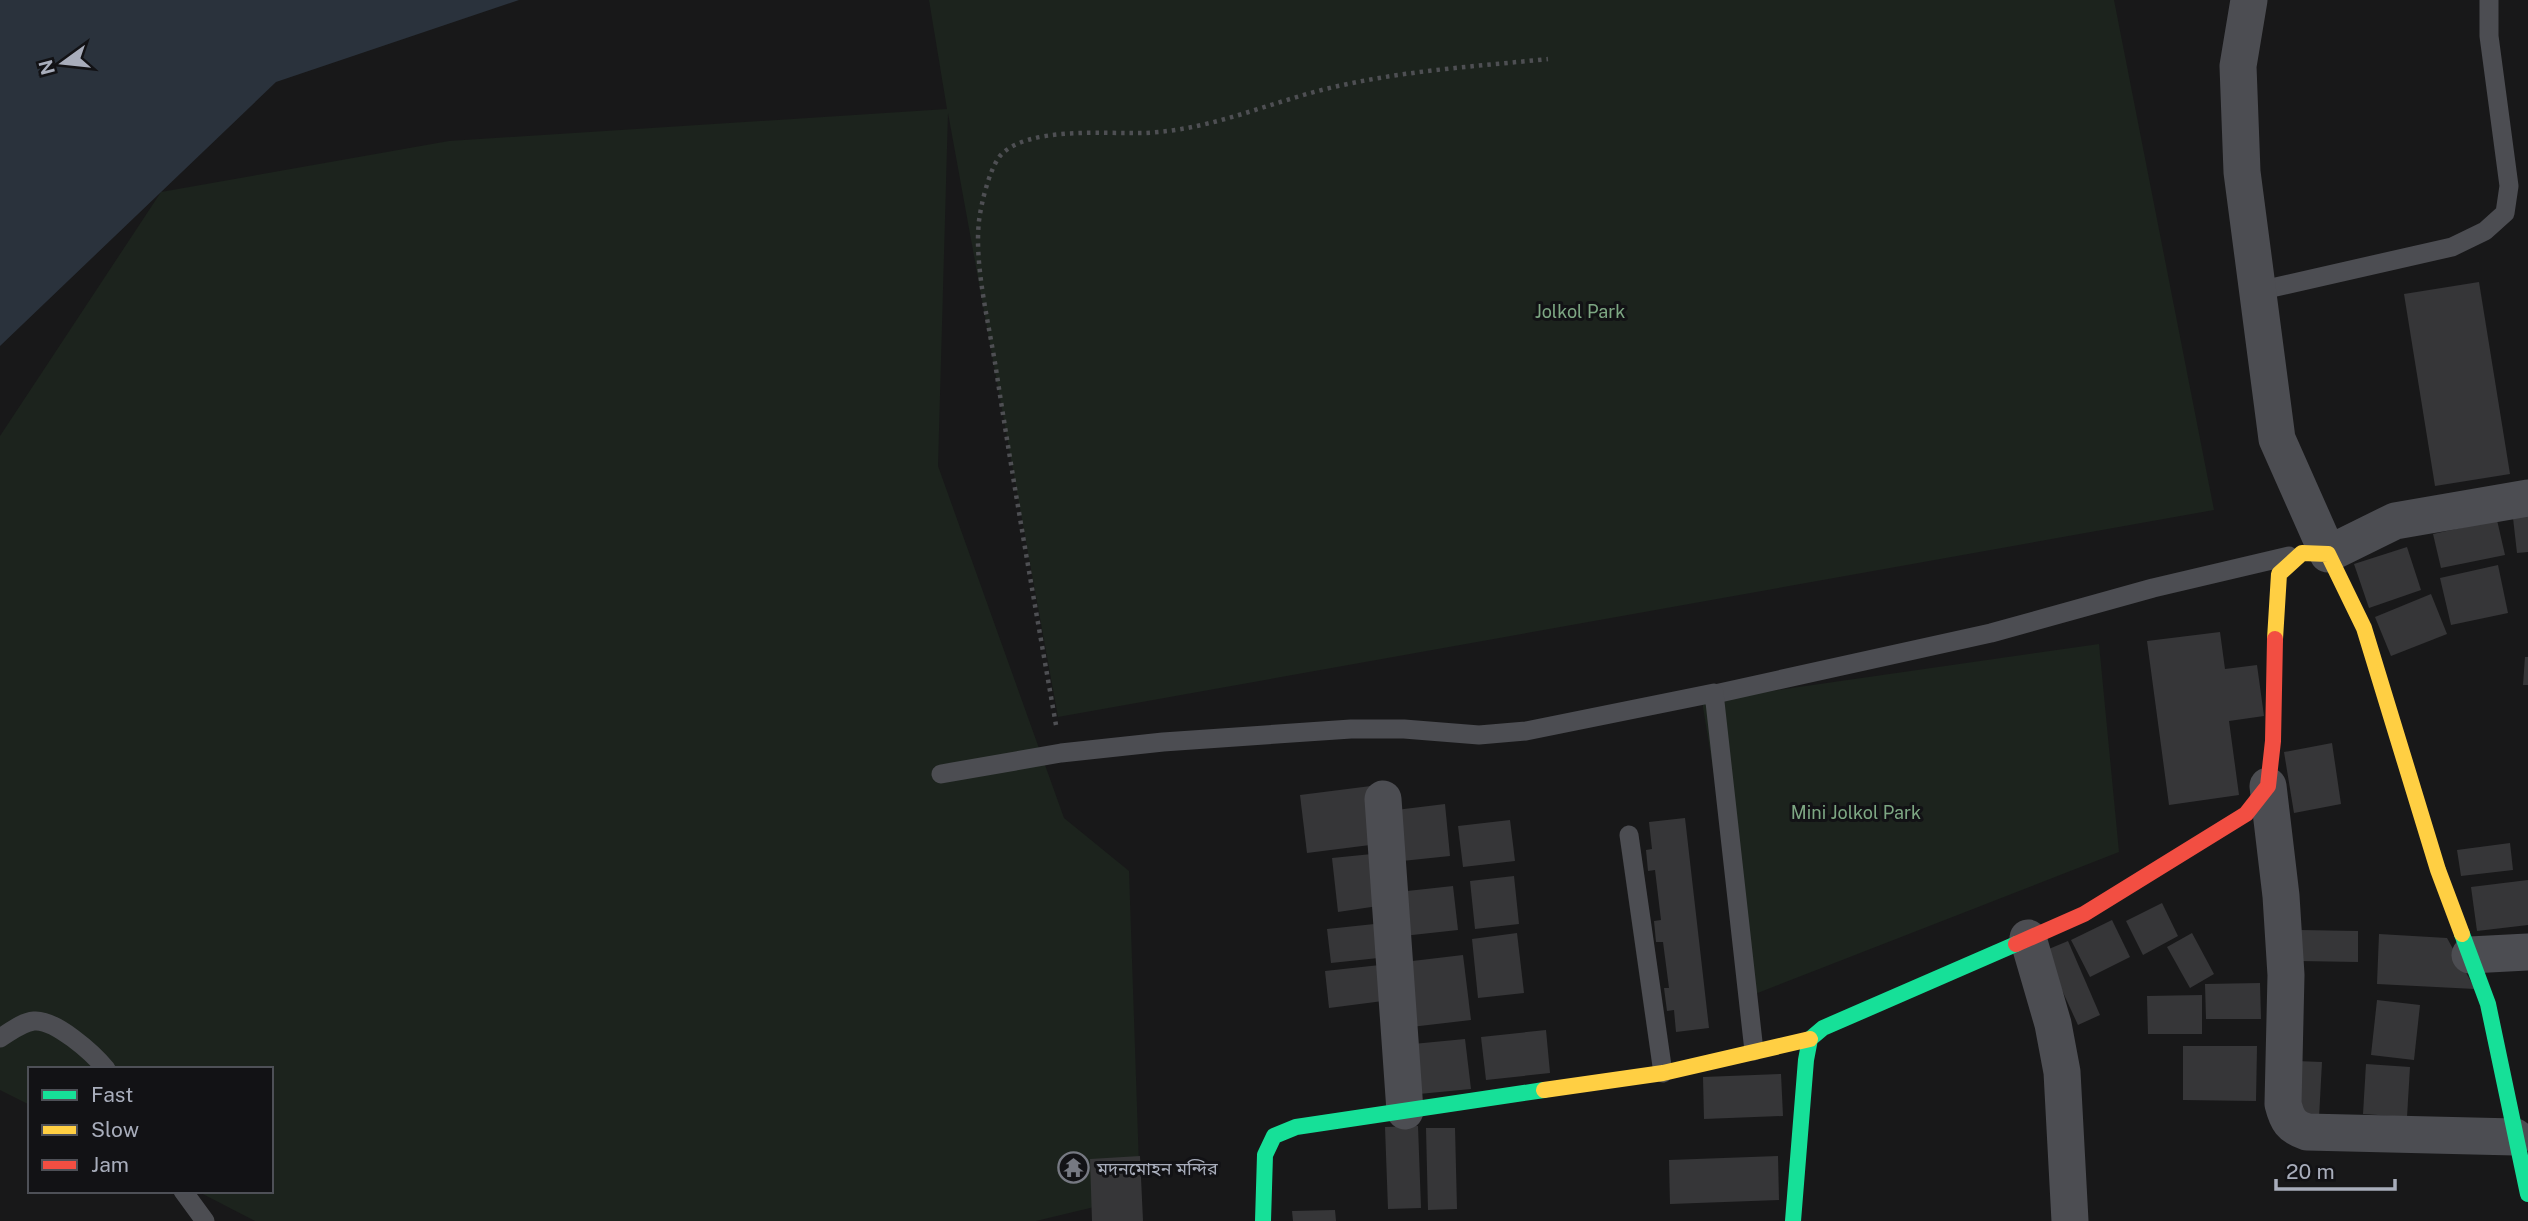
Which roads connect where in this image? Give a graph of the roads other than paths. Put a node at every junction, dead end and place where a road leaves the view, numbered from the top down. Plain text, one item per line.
1 (2249, 0) edge
2 (2490, 0) edge
3 (2258, 291) junction
4 (2528, 498) edge
5 (2315, 554) junction
6 (1715, 694) junction
7 (941, 774) dead end
8 (2268, 786) junction
9 (1383, 799) dead end
10 (1629, 835) dead end
11 (2028, 938) junction
12 (2528, 952) edge
13 (2470, 955) junction
14 (0, 1038) edge
15 (1810, 1039) junction
16 (1754, 1051) junction
17 (104, 1067) edge
18 (1663, 1073) junction
19 (1405, 1111) junction
20 (2523, 1163) edge
21 (184, 1193) edge
22 (205, 1221) edge
23 (1263, 1221) edge
24 (1793, 1221) edge
25 (2070, 1221) edge

1 - 3 street
2 - 3 lane
3 - 5 street
4 - 5 street
5 - 6 lane
5 - 8 street
5 - 13 street
6 - 7 lane
6 - 16 lane
8 - 11 street
8 - 20 street
9 - 19 street
10 - 18 lane
11 - 15 street
11 - 25 street
12 - 13 street
13 - 20 street
14 - 17 lane
15 - 16 street
15 - 24 street
16 - 18 street
18 - 19 street
19 - 23 street
21 - 22 lane

